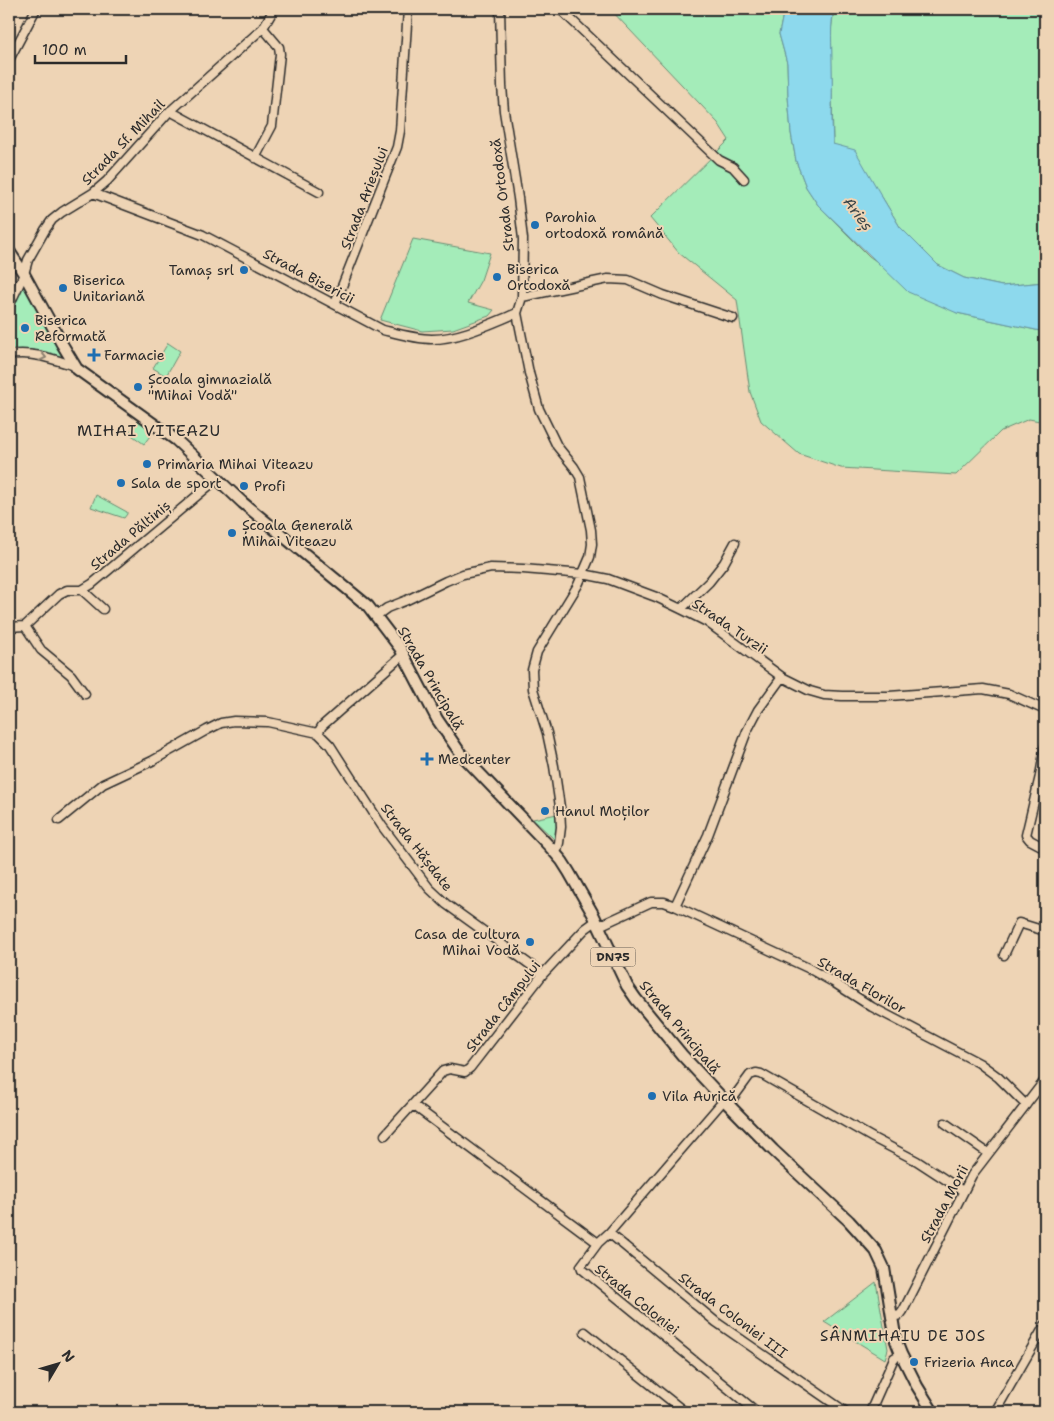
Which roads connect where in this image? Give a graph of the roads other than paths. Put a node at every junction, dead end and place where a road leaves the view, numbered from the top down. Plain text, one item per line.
1 (36, 9) edge
2 (274, 9) edge
3 (408, 9) edge
4 (500, 9) edge
5 (560, 9) edge
6 (263, 28) junction
7 (9, 60) edge
8 (170, 111) junction
9 (255, 158) junction
10 (744, 179) dead end
11 (318, 192) dead end
12 (93, 193) junction
13 (9, 251) edge
14 (24, 274) junction
15 (522, 297) junction
16 (335, 304) junction
17 (9, 306) edge
18 (517, 313) junction
19 (733, 318) dead end
20 (9, 355) edge
21 (75, 366) junction
22 (217, 479) junction
23 (735, 543) dead end
24 (583, 574) junction
25 (82, 590) junction
26 (103, 609) dead end
27 (681, 609) junction
28 (376, 616) junction
29 (25, 626) junction
30 (9, 627) edge
31 (404, 654) junction
32 (782, 677) junction
33 (85, 694) dead end
34 (1045, 710) edge
35 (318, 733) junction
36 (1045, 747) edge
37 (1043, 777) edge
38 (59, 820) dead end
39 (1045, 848) edge
40 (556, 853) junction
41 (675, 906) junction
42 (597, 924) junction
43 (1045, 931) edge
44 (1004, 955) dead end
45 (543, 974) junction
46 (1045, 1080) edge
47 (726, 1103) junction
48 (413, 1105) junction
49 (1026, 1105) junction
50 (945, 1123) dead end
51 (385, 1135) dead end
52 (988, 1153) junction
53 (963, 1191) junction
54 (609, 1233) junction
55 (598, 1244) junction
56 (892, 1317) junction
57 (1045, 1325) edge
58 (585, 1332) dead end
59 (901, 1354) junction
60 (685, 1412) edge
61 (757, 1412) edge
62 (846, 1412) edge
63 (870, 1412) edge
64 (933, 1412) edge
65 (995, 1412) edge

1 - 7 street
2 - 6 street, Strada Sf. Mihail
3 - 16 street, Strada Arieșului
4 - 15 street, Strada Ortodoxă
5 - 10 street
6 - 8 street, Strada Sf. Mihail
6 - 9 street
8 - 9 street
8 - 12 street, Strada Sf. Mihail
9 - 11 street
12 - 14 street, Strada Sf. Mihail
12 - 16 street, Strada Bisericii
13 - 14 main road, Strada Principală / DN75
14 - 17 street, Strada Sf. Mihail
14 - 21 main road, Strada Principală / DN75
15 - 18 street, Strada Ortodoxă
15 - 19 street
16 - 18 street, Strada Bisericii
18 - 24 street, Strada Ortodoxă
20 -> 21 street
21 - 22 main road, Strada Principală / DN75
22 - 25 street, Strada Păltiniș
22 - 28 main road, Strada Principală / DN75
23 - 27 street
24 - 27 street, Strada Turzii
24 - 28 street, Strada Turzii
24 - 40 street, Strada Ortodoxă
25 - 26 street
25 - 29 street, Strada Păltiniș
27 - 32 street, Strada Turzii
28 - 31 main road, Strada Principală / DN75
29 - 30 street
29 - 33 street
31 - 35 street
31 - 40 main road, Strada Principală / DN75
32 - 34 street, Strada Turzii
32 - 41 street
35 - 38 street
35 - 45 street, Strada Hășdate
36 - 37 street
37 - 39 street
40 - 42 main road, Strada Principală / DN75
41 - 42 street, Strada Florilor
41 - 49 street, Strada Florilor
42 - 45 street, Strada Câmpului
42 - 47 main road, Strada Principală / DN75
43 - 44 street
45 - 48 street, Strada Câmpului
46 - 49 street, Strada Morii
47 - 53 street, Strada Coloniei
47 - 54 street, Strada Coloniei
47 - 56 main road, Strada Principală / DN75
48 - 51 street, Strada Câmpului
48 - 55 street
49 - 52 street, Strada Morii
50 - 52 street
52 - 53 street, Strada Morii
53 - 56 street, Strada Morii
54 - 55 street, Strada Coloniei
54 - 62 street, Strada Coloniei III
55 - 61 street, Strada Coloniei
56 - 59 main road, Strada Principală / DN75
57 - 65 street
58 - 60 street
59 - 63 street
59 - 64 main road, Strada Principală / DN75

